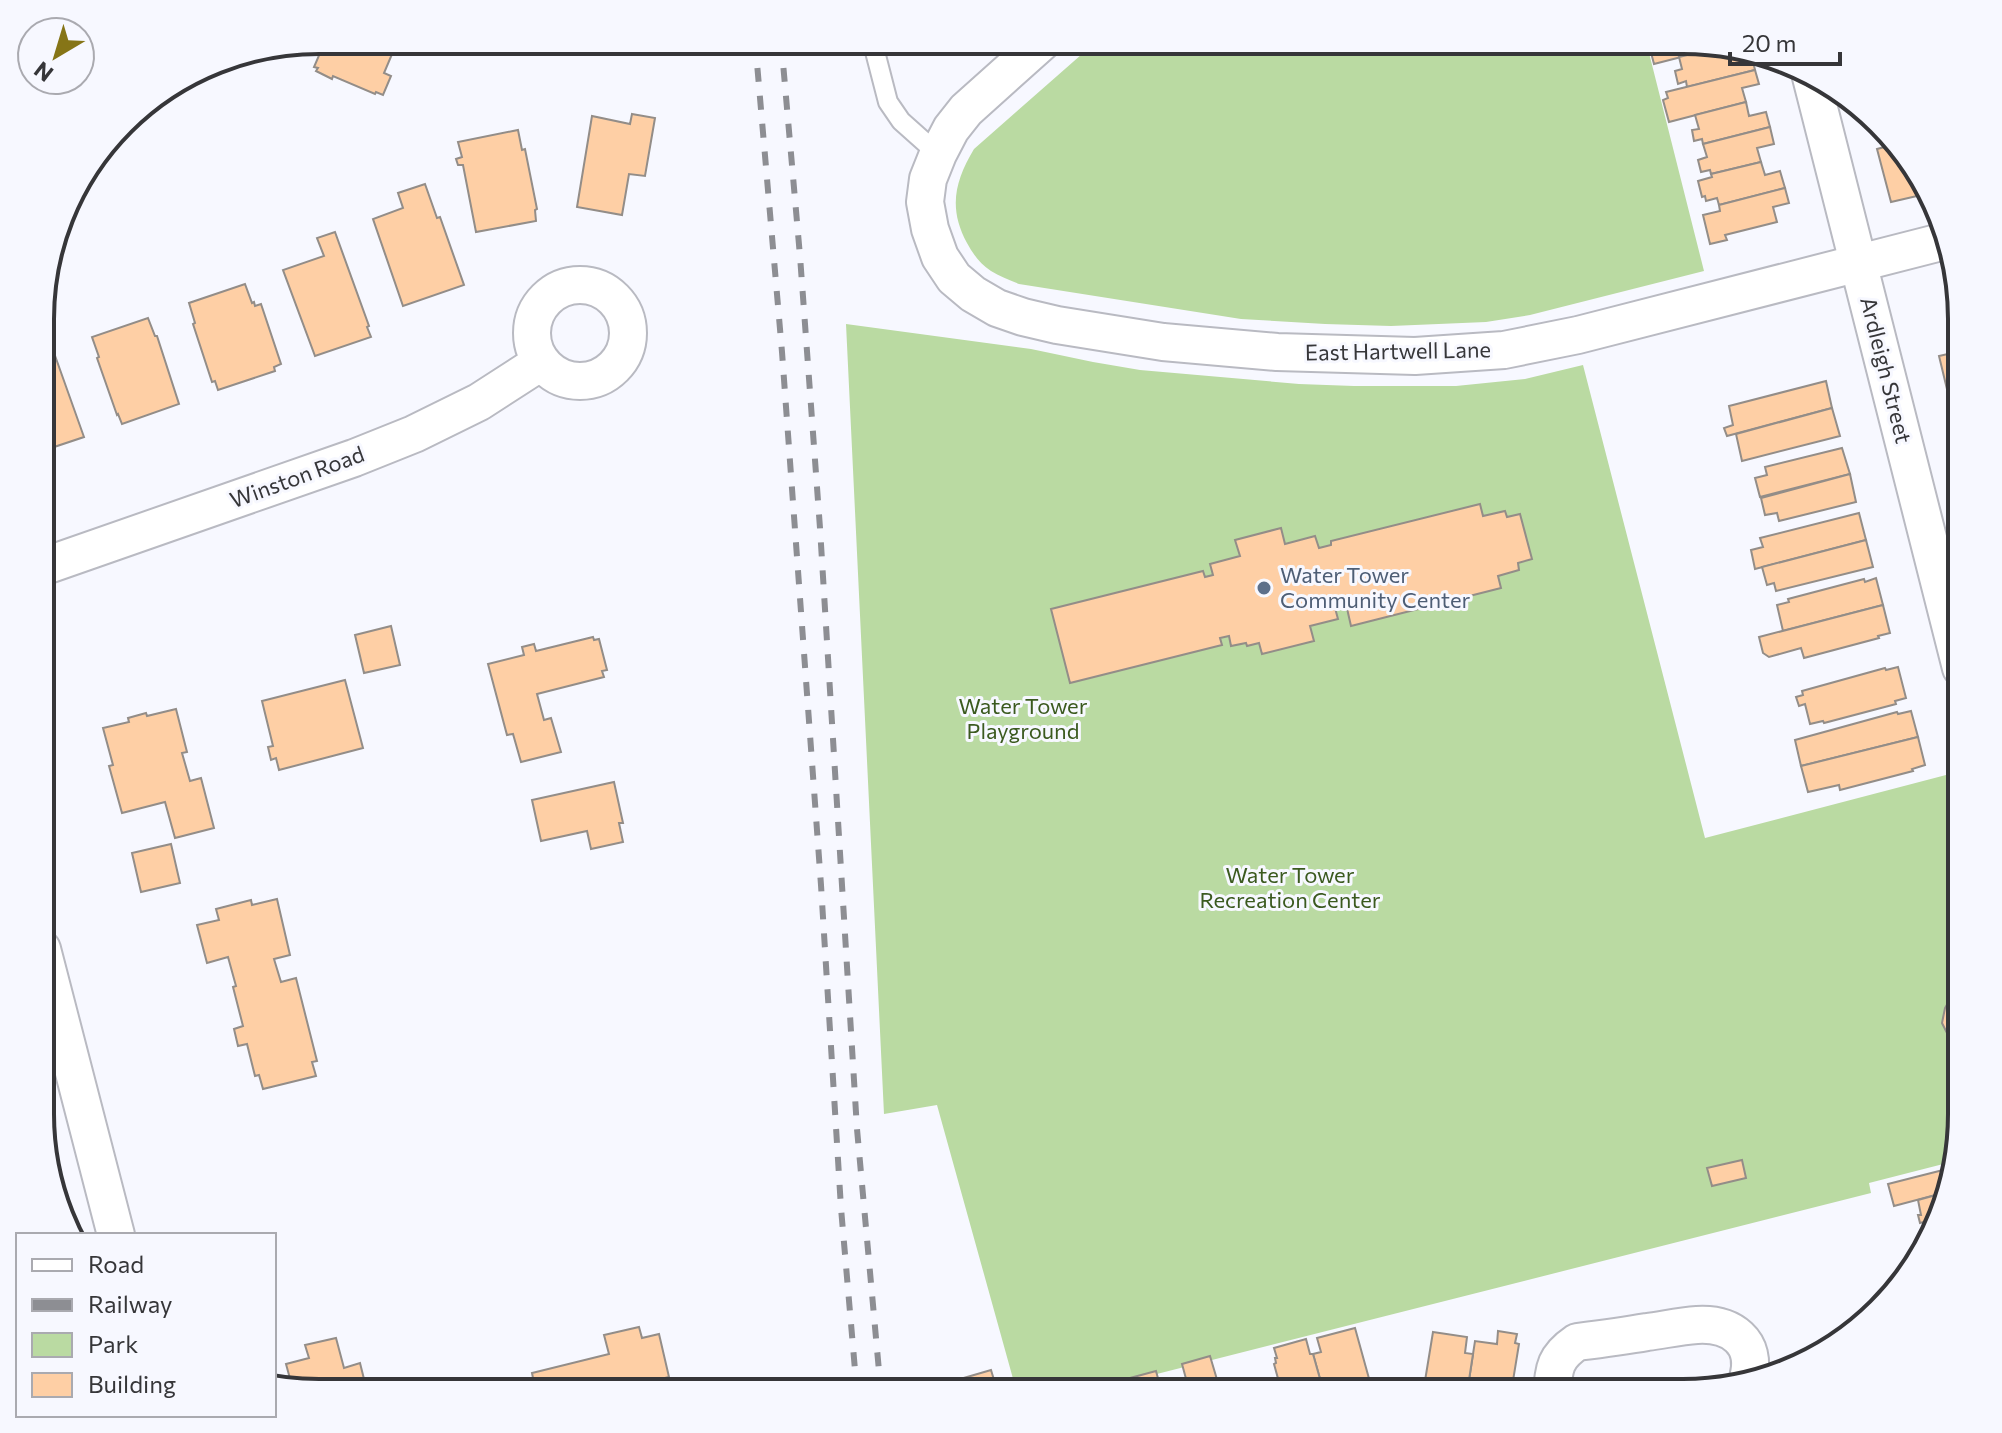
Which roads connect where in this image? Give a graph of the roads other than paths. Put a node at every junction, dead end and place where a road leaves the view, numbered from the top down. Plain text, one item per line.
1 (876, 55) edge
2 (1027, 55) edge
3 (1814, 89) edge
4 (938, 154) junction
5 (1937, 243) edge
6 (1858, 263) junction
7 (541, 362) dead end
8 (54, 563) edge
9 (1947, 613) edge
10 (55, 999) edge
11 (115, 1233) edge
12 (1750, 1370) edge
13 (1554, 1379) edge

1 - 4 lane
2 - 4 street
3 - 6 street, Ardleigh Street
4 - 6 street, East Hartwell Lane
5 - 6 street, East Hartwell Lane
6 - 9 street, Ardleigh Street
7 - 8 street, Winston Road
10 - 11 street
12 - 13 street

